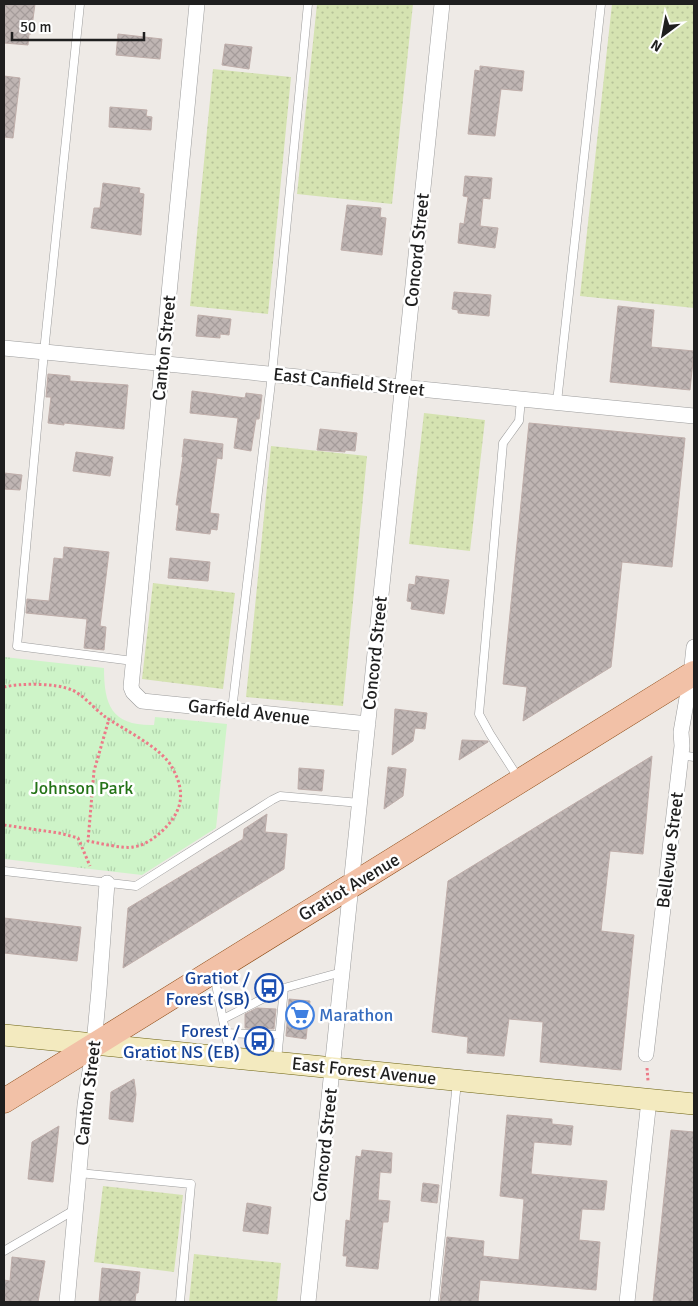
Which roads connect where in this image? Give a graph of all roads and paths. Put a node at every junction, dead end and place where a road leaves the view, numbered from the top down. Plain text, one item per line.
1 (80, 4) edge
2 (197, 4) edge
3 (308, 4) edge
4 (442, 4) edge
5 (601, 4) edge
6 (4, 348) edge
7 (44, 352) junction
8 (163, 363) junction
9 (272, 374) junction
10 (403, 387) junction
11 (521, 399) junction
12 (557, 402) junction
13 (694, 416) edge
14 (694, 647) edge
15 (133, 661) junction
16 (693, 674) edge
17 (4, 687) edge
18 (133, 692) joint
19 (232, 710) junction
20 (108, 719) junction
21 (368, 724) junction
22 (687, 756) edge
23 (521, 781) junction
24 (360, 803) junction
25 (4, 825) edge
26 (88, 841) junction
27 (81, 845) junction
28 (90, 866) dead end
29 (4, 871) edge
30 (107, 883) junction
31 (352, 886) junction
32 (213, 971) junction
33 (342, 972) junction
34 (284, 988) junction
35 (223, 1019) junction
36 (225, 1033) junction
37 (4, 1035) edge
38 (279, 1036) junction
39 (94, 1044) junction
40 (646, 1054) joint
41 (230, 1058) junction
42 (277, 1062) junction
43 (333, 1068) junction
44 (457, 1080) junction
45 (649, 1100) junction
46 (4, 1101) edge
47 (694, 1104) edge
48 (79, 1173) junction
49 (76, 1209) junction
50 (4, 1251) edge
51 (67, 1302) edge
52 (180, 1302) edge
53 (308, 1302) edge
54 (434, 1302) edge
55 (627, 1302) edge

1 - 7 lane
2 - 8 street, Canton Street
3 - 9 lane
4 - 10 street, Concord Street
5 - 12 lane
6 - 7 street, East Canfield Street
7 - 8 street, East Canfield Street
7 - 15 lane
8 - 9 street, East Canfield Street
8 - 15 street, Canton Street
9 - 10 street, East Canfield Street
9 - 19 lane
10 - 11 street, East Canfield Street
10 - 21 street, Concord Street
11 - 12 street, East Canfield Street
11 - 23 lane
12 - 13 street, East Canfield Street
14 - 16 street, Bellevue Street
15 - 18 street, Canton Street
16 - 22 street, Bellevue Street
16 - 23 main road, Gratiot Avenue
17 - 20 path
18 - 19 street, Garfield Avenue
19 - 21 street, Garfield Avenue
20 - 26 path
20 - 26 path
21 - 24 street, Concord Street
22 - 40 street, Bellevue Street
23 - 31 main road, Gratiot Avenue
24 - 30 lane
24 - 31 street, Concord Street
25 - 27 path
26 - 27 path
27 - 28 path
29 - 30 lane
30 - 39 street, Canton Street
31 - 32 main road, Gratiot Avenue
31 - 33 street, Concord Street
32 - 35 lane
32 - 39 main road, Gratiot Avenue
33 - 34 lane
33 - 43 street, Concord Street
34 - 35 lane
34 - 38 lane
35 - 36 lane
36 - 38 lane
36 - 41 lane
37 - 39 main road, East Forest Avenue
38 - 42 lane
39 - 41 main road, East Forest Avenue
39 - 46 main road, Gratiot Avenue
39 - 48 street, Canton Street
40 - 45 path
41 - 42 main road, East Forest Avenue
42 - 43 main road, East Forest Avenue
43 - 44 main road, East Forest Avenue
43 - 53 street, Concord Street
44 - 45 main road, East Forest Avenue
44 - 54 lane
45 - 47 main road, East Forest Avenue
45 - 55 street
48 - 49 street, Canton Street
48 - 52 lane
49 - 50 lane
49 - 51 street, Canton Street

